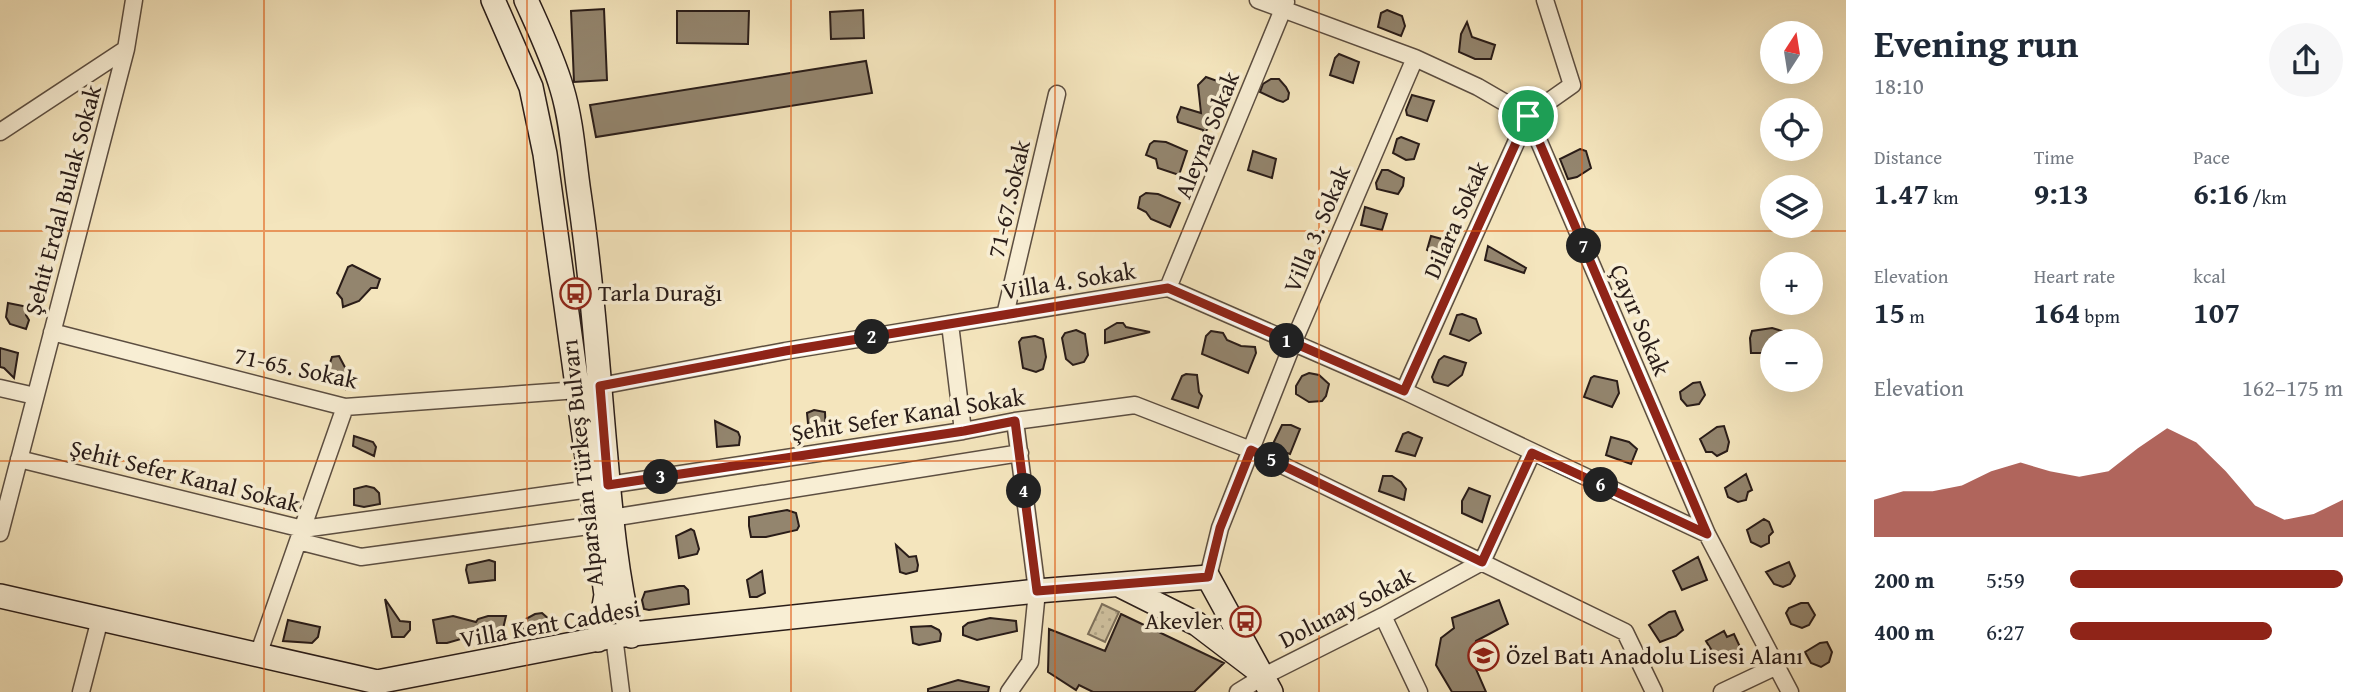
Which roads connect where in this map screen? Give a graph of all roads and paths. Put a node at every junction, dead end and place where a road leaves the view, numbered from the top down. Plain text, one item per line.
1 (134, 0) edge
2 (493, 0) edge
3 (526, 0) edge
4 (1258, 0) edge
5 (1545, 0) edge
6 (1285, 5) edge
7 (126, 50) junction
8 (1415, 58) junction
9 (1056, 94) dead end
10 (1528, 116) junction
11 (0, 132) edge
12 (1168, 288) junction
13 (1005, 315) junction
14 (950, 324) junction
15 (52, 332) junction
16 (1293, 343) junction
17 (0, 388) edge
18 (589, 388) junction
19 (1404, 391) junction
20 (35, 396) junction
21 (345, 407) junction
22 (1015, 421) junction
23 (964, 431) junction
24 (1251, 450) junction
25 (1020, 453) junction
26 (1532, 453) junction
27 (19, 459) junction
28 (599, 487) junction
29 (5, 493) edge
30 (604, 522) junction
31 (0, 533) edge
32 (1707, 534) junction
33 (300, 535) junction
34 (1482, 562) junction
35 (1208, 577) junction
36 (1175, 580) junction
37 (1118, 584) junction
38 (1037, 591) junction
39 (0, 596) edge
40 (1222, 601) junction
41 (1173, 610) junction
42 (1383, 616) junction
43 (100, 619) junction
44 (1196, 624) junction
45 (614, 637) junction
46 (258, 655) junction
47 (1777, 666) junction
48 (1267, 684) edge
49 (81, 692) edge
50 (621, 692) edge
51 (1009, 692) edge
52 (1238, 692) edge
53 (1419, 692) edge
54 (1654, 692) edge
55 (1722, 692) edge
56 (1790, 692) edge

1 - 7 street, Şehit Erdal Bulak Sokak
2 - 18 street, Alparslan Türkeş Bulvarı
3 - 18 street, Alparslan Türkeş Bulvarı
4 - 6 street
5 - 10 street
6 - 8 street
6 - 12 street, Aleyna Sokak
7 - 11 street
7 - 15 street, Şehit Erdal Bulak Sokak
8 - 10 street
8 - 16 street, Villa 3. Sokak
9 - 13 street, 71-67.Sokak
10 - 19 street, Dilara Sokak
10 - 32 street, Çayır Sokak
12 - 13 street, Villa 4. Sokak
12 - 16 street, Villa 4. Sokak
13 - 14 street, Villa 4. Sokak
14 - 18 street, Villa 4. Sokak
14 - 23 street
15 - 20 street, Şehit Erdal Bulak Sokak
15 - 21 street, 71-65. Sokak
16 - 19 street, Villa 4. Sokak
16 - 24 street, Villa 3. Sokak
17 - 20 street
18 - 21 street, 71-65. Sokak
18 - 28 street, Alparslan Türkeş Bulvarı
19 - 26 street, Villa 4. Sokak
20 - 27 street, Şehit Erdal Bulak Sokak
21 - 33 street
22 - 23 street, Şehit Sefer Kanal Sokak
22 - 24 street, Şehit Sefer Kanal Sokak
22 - 25 street
23 - 28 street, Şehit Sefer Kanal Sokak
24 - 34 street, Şehit Sefer Kanal Sokak
24 - 35 street, Villa 3. Sokak
25 - 30 street, Şehit Sefer Kanal Sokak
25 - 38 street
26 - 32 street, Villa 4. Sokak
26 - 34 street
27 - 29 street, Şehit Erdal Bulak Sokak
27 - 33 street, Şehit Sefer Kanal Sokak
28 - 30 street, Alparslan Türkeş Bulvarı
28 - 33 street, Şehit Sefer Kanal Sokak
29 - 31 street, Şehit Erdal Bulak Sokak
30 - 33 street, Şehit Sefer Kanal Sokak
30 - 45 street, Alparslan Türkeş Bulvarı
30 - 45 street, Alparslan Türkeş Bulvarı
32 - 47 street, Çayır Sokak
33 - 46 street
34 - 42 street, Dolunay Sokak
34 - 54 street, Şehit Sefer Kanal Sokak
35 - 36 street, Villa Kent Caddesi
35 - 40 street
36 - 37 street, Villa Kent Caddesi
36 - 41 street
37 - 38 street, Villa Kent Caddesi
37 - 41 street
38 - 45 street, Villa Kent Caddesi
38 - 51 street
39 - 43 street, Villa Kent Caddesi
40 - 44 street
40 - 48 street
41 - 44 street
42 - 48 street, Dolunay Sokak
42 - 53 street
43 - 46 street, Villa Kent Caddesi
43 - 49 street
44 - 48 street
45 - 46 street, Villa Kent Caddesi
45 - 50 street
47 - 55 street
47 - 56 street, Çayır Sokak
48 - 52 street, Dolunay Sokak

